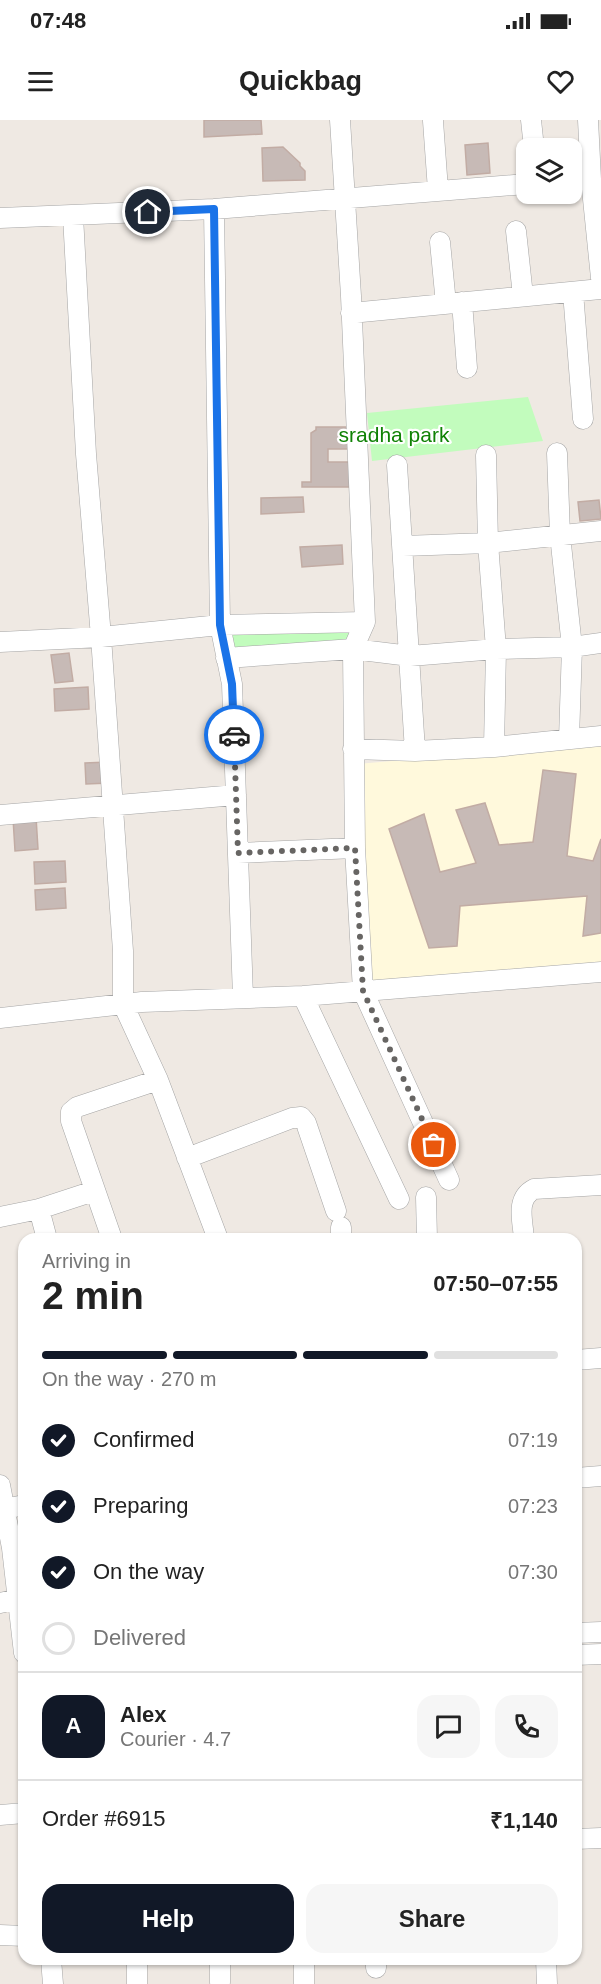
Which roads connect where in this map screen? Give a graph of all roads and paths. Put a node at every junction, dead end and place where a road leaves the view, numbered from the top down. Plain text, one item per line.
1 (340, 120) edge
2 (531, 120) edge
3 (588, 120) edge
4 (433, 121) edge
5 (533, 138) edge
6 (582, 179) edge
7 (591, 179) junction
8 (516, 185) edge
9 (438, 190) junction
10 (345, 198) junction
11 (214, 209) junction
12 (73, 216) junction
13 (0, 218) edge
14 (516, 231) dead end
15 (440, 242) dead end
16 (601, 278) edge
17 (601, 289) edge
18 (573, 292) junction
19 (523, 296) junction
20 (454, 303) junction
21 (351, 314) junction
22 (467, 368) dead end
23 (583, 419) dead end
24 (557, 453) dead end
25 (486, 455) dead end
26 (397, 465) dead end
27 (601, 531) edge
28 (560, 535) junction
29 (488, 543) junction
30 (403, 546) junction
31 (365, 622) junction
32 (220, 625) junction
33 (101, 637) junction
34 (0, 642) edge
35 (601, 643) edge
36 (572, 647) junction
37 (352, 649) junction
38 (495, 649) junction
39 (410, 656) junction
40 (226, 658) junction
41 (601, 736) edge
42 (569, 739) junction
43 (494, 747) junction
44 (353, 749) junction
45 (414, 751) junction
46 (236, 795) junction
47 (113, 805) junction
48 (0, 814) edge
49 (355, 848) junction
50 (238, 853) junction
51 (601, 972) edge
52 (363, 991) junction
53 (303, 996) junction
54 (243, 997) junction
55 (123, 1004) junction
56 (0, 1018) edge
57 (158, 1080) junction
58 (187, 1158) junction
59 (449, 1180) dead end
60 (601, 1185) edge
61 (94, 1191) junction
62 (426, 1197) dead end
63 (399, 1199) dead end
64 (39, 1209) junction
65 (0, 1217) edge
66 (339, 1225) edge
67 (45, 1233) edge
68 (110, 1233) edge
69 (216, 1233) edge
70 (427, 1233) edge
71 (523, 1233) edge
72 (601, 1358) edge
73 (582, 1360) edge
74 (601, 1476) edge
75 (582, 1478) edge
76 (0, 1486) edge
77 (18, 1506) edge
78 (5, 1509) junction
79 (9, 1601) edge
80 (18, 1632) edge
81 (601, 1632) edge
82 (582, 1633) edge
83 (601, 1654) edge
84 (582, 1655) edge
85 (18, 1814) edge
86 (0, 1815) edge
87 (601, 1838) edge
88 (582, 1839) edge
89 (0, 1935) edge
90 (18, 1936) edge
91 (51, 1965) edge
92 (137, 1965) edge
93 (220, 1965) edge
94 (304, 1965) edge
95 (546, 1965) edge
96 (220, 1982) dead end
97 (53, 1984) edge
98 (137, 1984) edge
99 (304, 1984) edge
100 (547, 1984) edge

1 - 10 street
2 - 5 street
3 - 7 street
4 - 9 street
6 - 7 street
7 - 16 street
8 - 9 street
9 - 10 street
10 - 11 street
10 - 21 street
11 - 12 street
11 - 32 street
12 - 13 street
12 - 33 street
14 - 19 street
15 - 20 street
17 - 18 street
18 - 19 street
18 - 23 street
19 - 20 street
20 - 21 street
20 - 22 street
21 - 31 street
24 - 28 street
25 - 29 street
26 - 30 street
27 - 28 street
28 - 29 street
28 - 36 street
29 - 30 street
29 - 38 street
30 - 39 street
31 - 32 street
31 - 37 street
32 - 33 street
32 - 40 street
33 - 34 street
33 - 47 street
35 - 36 street
36 - 38 street
36 - 42 street
37 - 39 street
37 - 40 street
37 - 44 street
38 - 39 street
38 - 43 street
39 - 45 street
40 - 46 street
41 - 42 street
42 - 43 street
43 - 45 street
44 - 45 street
44 - 49 street
46 - 47 street
46 - 50 street
47 - 48 street
47 - 55 street
49 - 50 street
49 - 52 street
50 - 54 street
51 - 52 street
52 - 53 street
52 - 59 street
53 - 54 street
53 - 63 street
54 - 55 street
55 - 56 street
55 - 57 street
57 - 58 street
57 - 61 street
58 - 66 street
58 - 69 street
60 - 71 street
61 - 64 street
61 - 68 street
62 - 70 street
64 - 65 street
64 - 67 street
72 - 73 street
74 - 75 street
76 - 78 street
77 - 78 street
78 - 79 street
79 - 80 street
81 - 82 street
83 - 84 street
85 - 86 street
87 - 88 street
89 - 90 street
91 - 97 street
92 - 98 street
93 - 96 street
94 - 99 street
95 - 100 street

